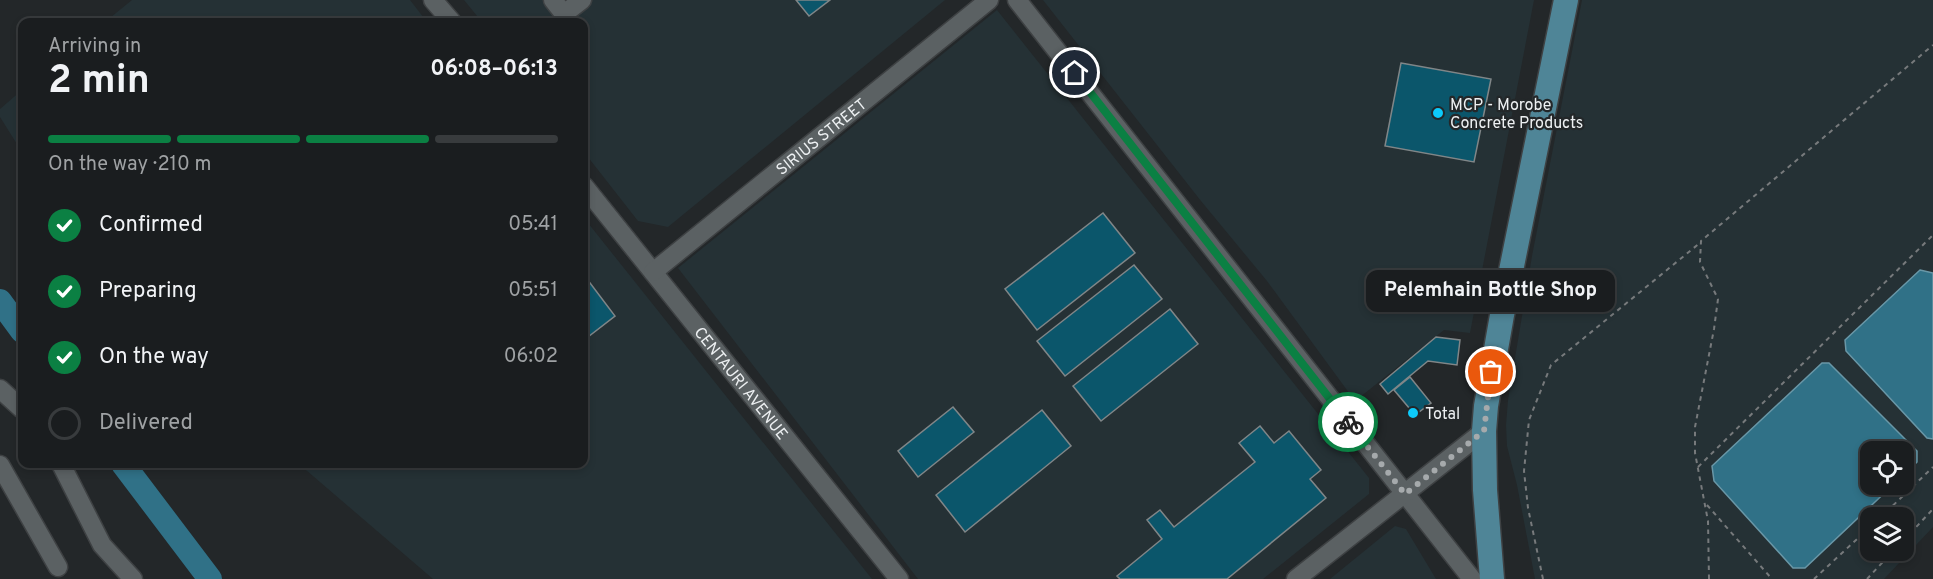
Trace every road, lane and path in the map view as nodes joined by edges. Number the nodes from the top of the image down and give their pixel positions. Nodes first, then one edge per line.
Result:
1 (434, 0) edge
2 (553, 0) edge
3 (582, 0) edge
4 (989, 0) edge
5 (1017, 0) edge
6 (1566, 0) edge
7 (449, 18) edge
8 (1933, 45) edge
9 (588, 191) edge
10 (1933, 235) edge
11 (1701, 241) junction
12 (653, 272) junction
13 (0, 389) edge
14 (18, 405) edge
15 (1484, 431) junction
16 (0, 465) edge
17 (1933, 467) edge
18 (63, 468) edge
19 (1698, 468) junction
20 (1405, 494) junction
21 (1705, 503) junction
22 (1891, 507) edge
23 (1933, 509) edge
24 (1914, 529) edge
25 (1860, 536) edge
26 (1884, 561) edge
27 (58, 567) dead end
28 (133, 579) edge
29 (898, 579) edge
30 (1296, 579) edge
31 (1472, 579) edge
32 (1492, 579) edge
33 (1544, 579) edge
34 (1709, 579) edge
35 (1772, 579) edge
36 (1814, 579) edge
37 (1867, 579) edge

1 - 7 street
2 - 3 street
4 - 12 street, SIRIUS STREET
5 - 20 street
6 - 15 main road
8 - 11 path
9 - 12 street, CENTAURI AVENUE
10 - 19 path
11 - 19 path
11 - 33 path
12 - 29 street, CENTAURI AVENUE
13 - 14 street
15 - 20 street
15 - 32 main road
16 - 27 street
17 - 22 path
18 - 28 street
19 - 21 path
20 - 30 street
20 - 31 street
21 - 34 path
21 - 35 path
23 - 24 path
25 - 36 path
26 - 37 path

